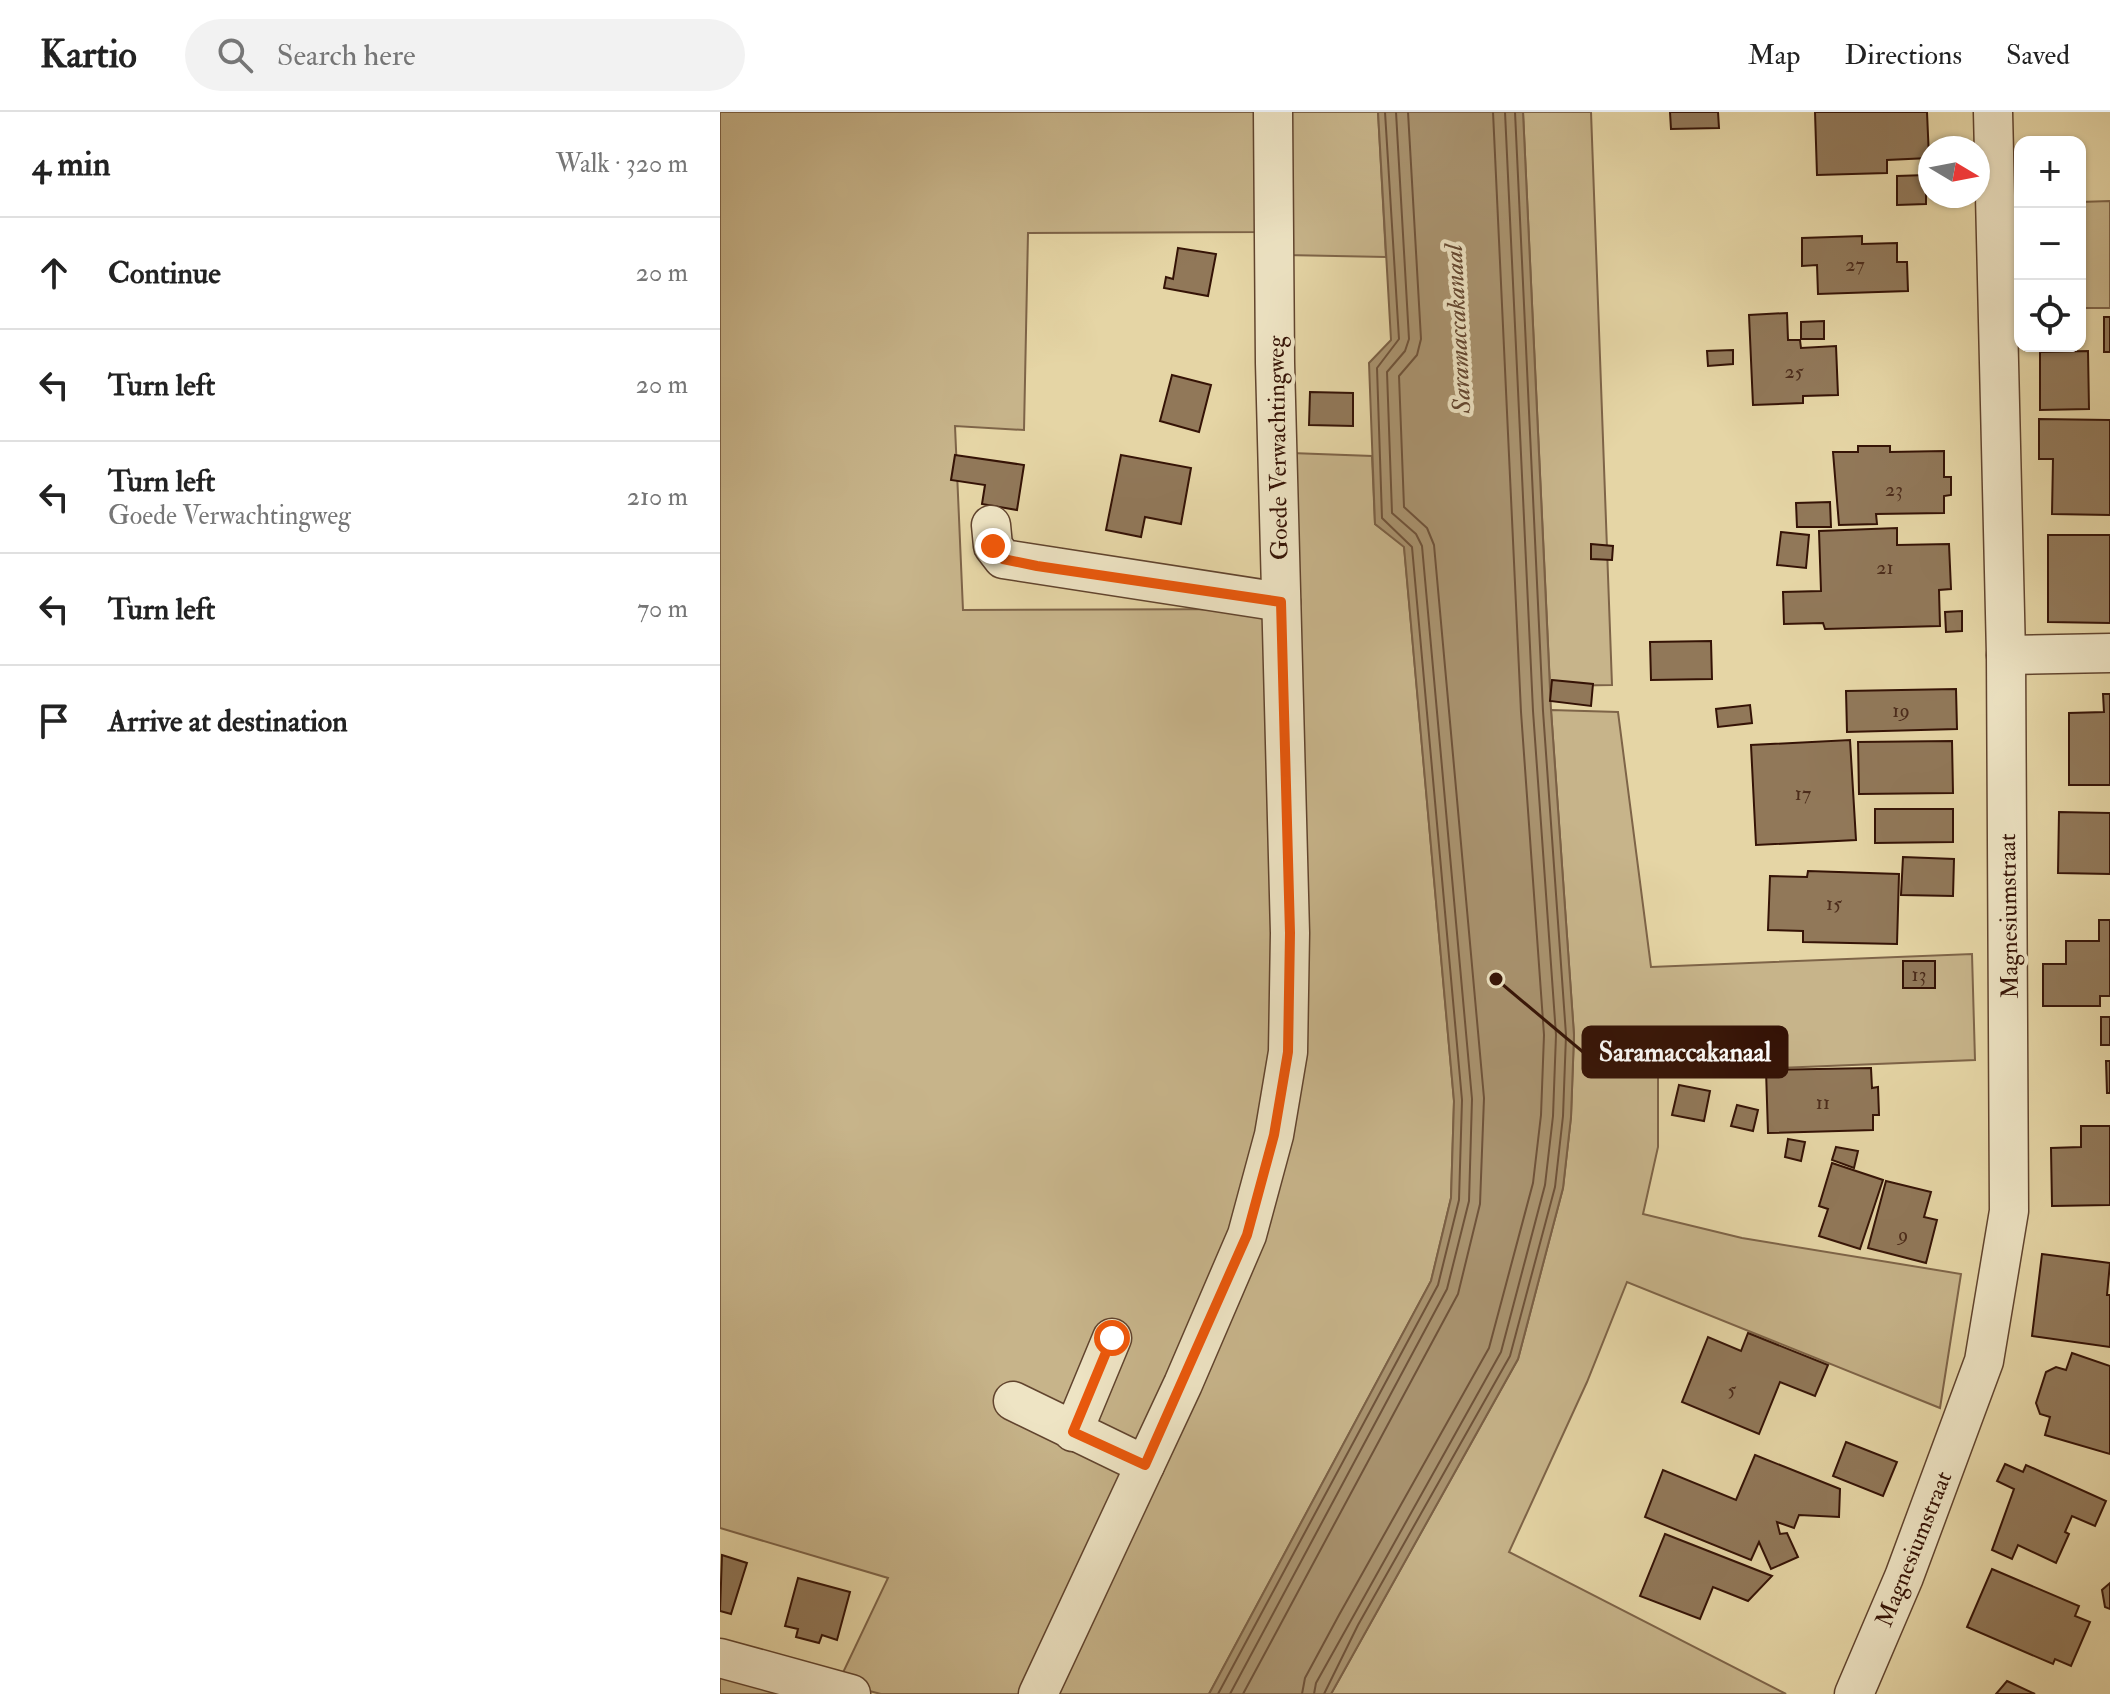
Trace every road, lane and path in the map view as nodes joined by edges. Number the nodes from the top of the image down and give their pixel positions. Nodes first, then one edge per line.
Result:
1 (1273, 112) edge
2 (1993, 112) edge
3 (991, 525) dead end
4 (1281, 602) junction
5 (2110, 653) edge
6 (2006, 655) junction
7 (1112, 1338) dead end
8 (1013, 1401) dead end
9 (1073, 1432) junction
10 (1145, 1465) junction
11 (720, 1658) edge
12 (851, 1694) edge
13 (1038, 1694) edge
14 (1854, 1694) edge

1 - 4 street, Goede Verwachtingweg
2 - 6 street, Magnesiumstraat
3 - 4 street
4 - 10 street, Goede Verwachtingweg
5 - 6 street
6 - 14 street, Magnesiumstraat
7 - 9 street
8 - 9 street
9 - 10 street
10 - 13 street, Goede Verwachtingweg
11 - 12 street

